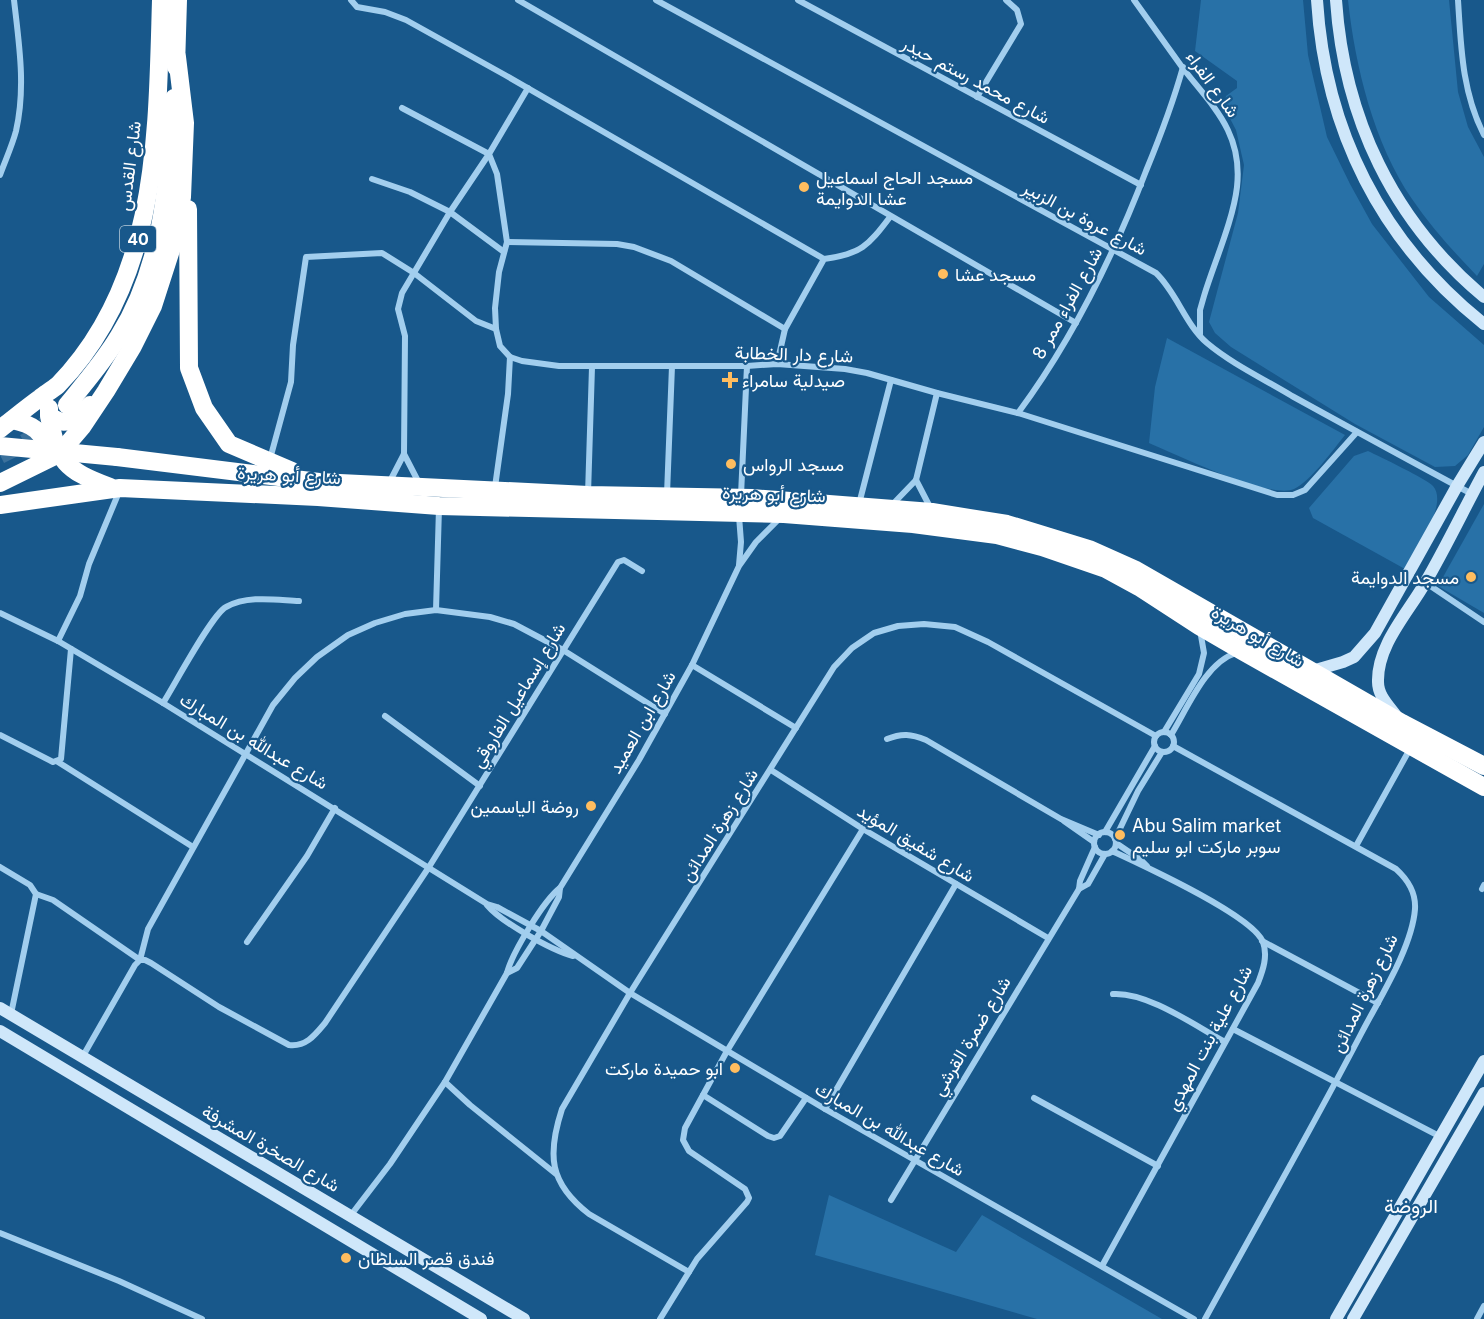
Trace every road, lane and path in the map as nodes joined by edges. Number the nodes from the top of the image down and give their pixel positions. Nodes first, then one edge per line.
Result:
1 (14, 0) edge
2 (161, 0) edge
3 (178, 0) edge
4 (351, 0) edge
5 (518, 0) edge
6 (656, 0) edge
7 (798, 0) edge
8 (1006, 0) edge
9 (1134, 0) edge
10 (1317, 0) edge
11 (1336, 0) edge
12 (1458, 0) edge
13 (177, 57) junction
14 (1183, 67) junction
15 (528, 88) junction
16 (977, 97) junction
17 (402, 108) dead end
18 (185, 123) junction
19 (1484, 135) edge
20 (489, 154) junction
21 (0, 175) edge
22 (372, 179) dead end
23 (1141, 185) junction
24 (450, 212) junction
25 (890, 217) junction
26 (507, 242) junction
27 (1114, 250) junction
28 (504, 252) junction
29 (824, 260) junction
30 (414, 273) junction
31 (1484, 297) edge
32 (1076, 323) junction
33 (1484, 324) edge
34 (496, 329) junction
35 (785, 329) junction
36 (1200, 335) junction
37 (510, 357) junction
38 (777, 364) junction
39 (672, 366) junction
40 (747, 366) junction
41 (592, 367) junction
42 (891, 380) junction
43 (56, 386) junction
44 (106, 391) junction
45 (937, 393) junction
46 (67, 405) tunnel mouth
47 (1018, 413) junction
48 (49, 415) junction
49 (6, 424) edge
50 (1357, 432) junction
51 (1484, 442) edge
52 (0, 446) edge
53 (59, 454) junction
54 (404, 454) junction
55 (269, 463) junction
56 (39, 464) junction
57 (1484, 472) edge
58 (916, 480) junction
59 (319, 482) junction
60 (0, 483) edge
61 (387, 486) junction
62 (1457, 486) junction
63 (116, 488) junction
64 (422, 488) junction
65 (495, 491) junction
66 (1472, 494) junction
67 (588, 495) junction
68 (661, 502) junction
69 (632, 503) junction
70 (0, 505) edge
71 (740, 505) junction
72 (859, 505) junction
73 (439, 506) junction
74 (890, 507) junction
75 (932, 512) junction
76 (784, 514) junction
77 (739, 566) junction
78 (642, 571) dead end
79 (1425, 583) junction
80 (299, 601) dead end
81 (436, 610) junction
82 (0, 613) edge
83 (1484, 622) edge
84 (1199, 626) junction
85 (58, 641) junction
86 (71, 649) junction
87 (562, 650) junction
88 (1242, 651) junction
89 (692, 665) junction
90 (1312, 671) junction
91 (163, 703) junction
92 (664, 714) junction
93 (385, 716) dead end
94 (1402, 723) junction
95 (796, 728) junction
96 (1164, 732) junction
97 (0, 735) edge
98 (1171, 735) junction
99 (1156, 736) junction
100 (887, 739) dead end
101 (1155, 746) junction
102 (1173, 746) junction
103 (1412, 747) junction
104 (1162, 752) junction
105 (245, 753) junction
106 (57, 762) junction
107 (1484, 766) edge
108 (771, 770) junction
109 (480, 786) junction
110 (1484, 787) edge
111 (335, 808) junction
112 (1061, 819) junction
113 (863, 829) junction
114 (1102, 833) junction
115 (1115, 841) junction
116 (1095, 844) junction
117 (1356, 846) junction
118 (193, 847) junction
119 (1112, 851) junction
120 (1105, 854) junction
121 (0, 867) edge
122 (429, 867) junction
123 (1147, 867) junction
124 (956, 884) junction
125 (560, 888) junction
126 (1079, 889) junction
127 (36, 894) junction
128 (487, 904) junction
129 (532, 926) junction
130 (541, 931) junction
131 (527, 934) junction
132 (1048, 938) junction
133 (536, 939) junction
134 (1262, 941) junction
135 (247, 942) dead end
136 (575, 956) junction
137 (140, 960) junction
138 (507, 973) junction
139 (630, 993) junction
140 (1113, 994) dead end
141 (1378, 1003) junction
142 (5, 1011) edge
143 (1233, 1029) junction
144 (0, 1031) edge
145 (1225, 1042) junction
146 (728, 1051) junction
147 (84, 1056) junction
148 (1484, 1061) edge
149 (445, 1082) junction
150 (1336, 1083) junction
151 (1484, 1093) edge
152 (703, 1095) junction
153 (806, 1098) junction
154 (1035, 1098) dead end
155 (825, 1109) junction
156 (1441, 1137) junction
157 (913, 1161) junction
158 (1158, 1166) junction
159 (556, 1173) junction
160 (891, 1200) dead end
161 (351, 1215) junction
162 (0, 1233) edge
163 (1102, 1266) junction
164 (689, 1272) junction
165 (1484, 1306) edge
166 (202, 1319) edge
167 (481, 1319) edge
168 (524, 1319) edge
169 (660, 1319) edge
170 (1194, 1319) edge
171 (1204, 1319) edge
172 (1336, 1319) edge
173 (1353, 1319) edge
174 (1477, 1319) edge

1 - 21 street
2 - 43 highway, شارع القدس / 40
3 - 13 highway, شارع القدس / 40
4 - 15 street
5 - 25 street
6 - 27 street, شارع عروة بن الزبير
7 - 16 street, شارع محمد رستم حيدر
8 - 16 street
9 - 14 street, شارع الفراء
10 - 33 main road
11 - 31 main road
12 - 19 street
13 - 18 highway
13 - 46 highway, شارع القدس / 40
14 - 23 street, شارع الفراء ممر 8
14 - 36 street, شارع الفراء
15 - 20 street
15 - 29 street
16 - 23 street, شارع محمد رستم حيدر
17 - 20 street
18 - 44 highway
18 - 55 highway
20 - 24 street
20 - 26 street
22 - 24 street
23 - 27 street, شارع الفراء ممر 8
24 - 28 street
24 - 30 street
25 - 29 street
25 - 32 street
26 - 28 street
26 - 35 street
27 - 32 street, شارع الفراء ممر 8
27 - 36 street, شارع عروة بن الزبير
28 - 34 street
29 - 35 street
30 - 34 street
30 - 54 street
30 - 55 street
32 - 47 street, شارع الفراء ممر 8
34 - 37 street
35 - 38 street
36 - 50 street, شارع عروة بن الزبير
37 - 41 street, شارع دار الخطابة
37 - 65 street
38 - 40 street, شارع دار الخطابة
38 - 42 street, شارع دار الخطابة
39 - 40 street, شارع دار الخطابة
39 - 41 street, شارع دار الخطابة
39 - 68 street
40 - 71 street, شارع ابن العميد
41 - 67 street
42 - 45 street, شارع دار الخطابة
42 - 72 street
43 - 48 highway
43 - 49 highway, شارع القدس / 40
44 - 48 highway
44 - 53 highway
45 - 47 street, شارع دار الخطابة
45 - 58 street
47 - 50 street, شارع دار الخطابة
48 - 53 highway
49 - 56 highway
50 - 62 street, شارع عروة بن الزبير
51 - 62 main road
52 - 59 highway, شارع أبو هريرة, bridge
53 - 56 highway
53 - 63 highway
54 - 61 street
54 - 64 street
55 - 59 highway
56 - 60 highway
57 - 66 main road
58 - 74 street
58 - 75 street
59 - 61 highway, شارع أبو هريرة
61 - 64 highway, شارع أبو هريرة
62 - 66 street, شارع عروة بن الزبير
62 - 90 main road
63 - 70 highway, شارع أبو هريرة
63 - 73 highway, شارع أبو هريرة
63 - 85 street
64 - 65 highway, شارع أبو هريرة
65 - 67 highway, شارع أبو هريرة
66 - 79 main road
67 - 69 highway, شارع أبو هريرة
68 - 69 highway, شارع أبو هريرة
68 - 71 highway, شارع أبو هريرة
69 - 73 highway, شارع أبو هريرة
71 - 72 highway, شارع أبو هريرة
71 - 76 highway, شارع أبو هريرة
71 - 77 street, شارع ابن العميد
72 - 74 highway, شارع أبو هريرة
73 - 81 street
74 - 75 highway, شارع أبو هريرة
75 - 90 highway, شارع أبو هريرة
76 - 77 street, شارع ابن العميد
76 - 84 highway, شارع أبو هريرة
77 - 89 street, شارع ابن العميد
78 - 87 street, شارع إسماعيل الفاروقي
79 - 83 street
79 - 94 main road
80 - 91 street
81 - 87 street
81 - 105 street
82 - 85 street, شارع عبدالله بن المبارك
84 - 88 highway, شارع أبو هريرة
84 - 96 street
85 - 86 street, شارع عبدالله بن المبارك
86 - 91 street, شارع عبدالله بن المبارك
86 - 106 street
87 - 92 street
87 - 109 street, شارع إسماعيل الفاروقي
88 - 98 street
88 - 103 highway, شارع أبو هريرة
89 - 92 street, شارع ابن العميد
89 - 95 street
90 - 94 highway, شارع أبو هريرة
91 - 105 street, شارع عبدالله بن المبارك
92 - 125 street, شارع ابن العميد
93 - 109 street
94 - 107 highway, شارع أبو هريرة
95 - 99 street, شارع زهرة المدائن
95 - 108 street, شارع زهرة المدائن
96 - 98 street
96 - 99 street
97 - 106 street
98 - 102 street
99 - 101 street
100 - 112 street
101 - 104 street
101 - 114 street
102 - 104 street
102 - 117 street, شارع زهرة المدائن
103 - 110 highway, شارع أبو هريرة
103 - 117 street
104 - 115 street
105 - 111 street, شارع عبدالله بن المبارك
105 - 118 street
106 - 118 street
108 - 113 street, شارع شفيق المؤيد
108 - 139 street, شارع زهرة المدائن
109 - 122 street, شارع إسماعيل الفاروقي
111 - 122 street, شارع عبدالله بن المبارك
111 - 135 street
112 - 114 street
112 - 116 street
113 - 124 street, شارع شفيق المؤيد
113 - 146 street
114 - 115 street
114 - 116 street
115 - 119 street
115 - 123 street
116 - 120 street
116 - 126 street, شارع ضمرة القرشي
117 - 141 street, شارع زهرة المدائن
118 - 137 street
119 - 120 street
119 - 123 street
120 - 126 street, شارع ضمرة القرشي
121 - 127 street
122 - 128 street, شارع عبدالله بن المبارك
122 - 137 street, شارع إسماعيل الفاروقي
123 - 134 street
124 - 132 street, شارع شفيق المؤيد
124 - 155 street
125 - 129 street, شارع ابن العميد
125 - 130 street, شارع ابن العميد
126 - 132 street, شارع ضمرة القرشي
127 - 137 street
127 - 142 street
128 - 129 street, شارع عبدالله بن المبارك
128 - 131 street, شارع عبدالله بن المبارك
129 - 130 street, شارع عبدالله بن المبارك
129 - 131 street, شارع ابن العميد
130 - 133 street, شارع ابن العميد
130 - 136 street, شارع عبدالله بن المبارك
131 - 133 street, شارع عبدالله بن المبارك
131 - 138 street, شارع ابن العميد
132 - 157 street, شارع ضمرة القرشي
133 - 136 street, شارع عبدالله بن المبارك
133 - 138 street, شارع ابن العميد
134 - 141 street
134 - 143 street, شارع علية بنت المهدي
136 - 139 street, شارع عبدالله بن المبارك
137 - 147 street
138 - 149 street, شارع ابن العميد
139 - 146 street, شارع عبدالله بن المبارك
139 - 159 street, شارع زهرة المدائن
140 - 145 street
141 - 150 street, شارع زهرة المدائن
142 - 147 main road, شارع الصخرة المشرفة
143 - 145 street, شارع علية بنت المهدي
143 - 150 street
144 - 167 main road
145 - 158 street, شارع علية بنت المهدي
146 - 152 street
146 - 153 street, شارع عبدالله بن المبارك
147 - 161 main road, شارع الصخرة المشرفة
148 - 156 main road
149 - 159 street
149 - 161 street, شارع ابن العميد
150 - 156 street
150 - 171 street, شارع زهرة المدائن
151 - 173 main road
152 - 153 street
152 - 164 street
153 - 155 street, شارع عبدالله بن المبارك
154 - 158 street
155 - 157 street, شارع عبدالله بن المبارك
156 - 172 main road
157 - 160 street, شارع ضمرة القرشي
157 - 163 street, شارع عبدالله بن المبارك
158 - 163 street, شارع علية بنت المهدي
159 - 164 street, شارع زهرة المدائن
161 - 168 main road, شارع الصخرة المشرفة
162 - 166 street
163 - 170 street, شارع عبدالله بن المبارك
164 - 169 street
165 - 174 street

